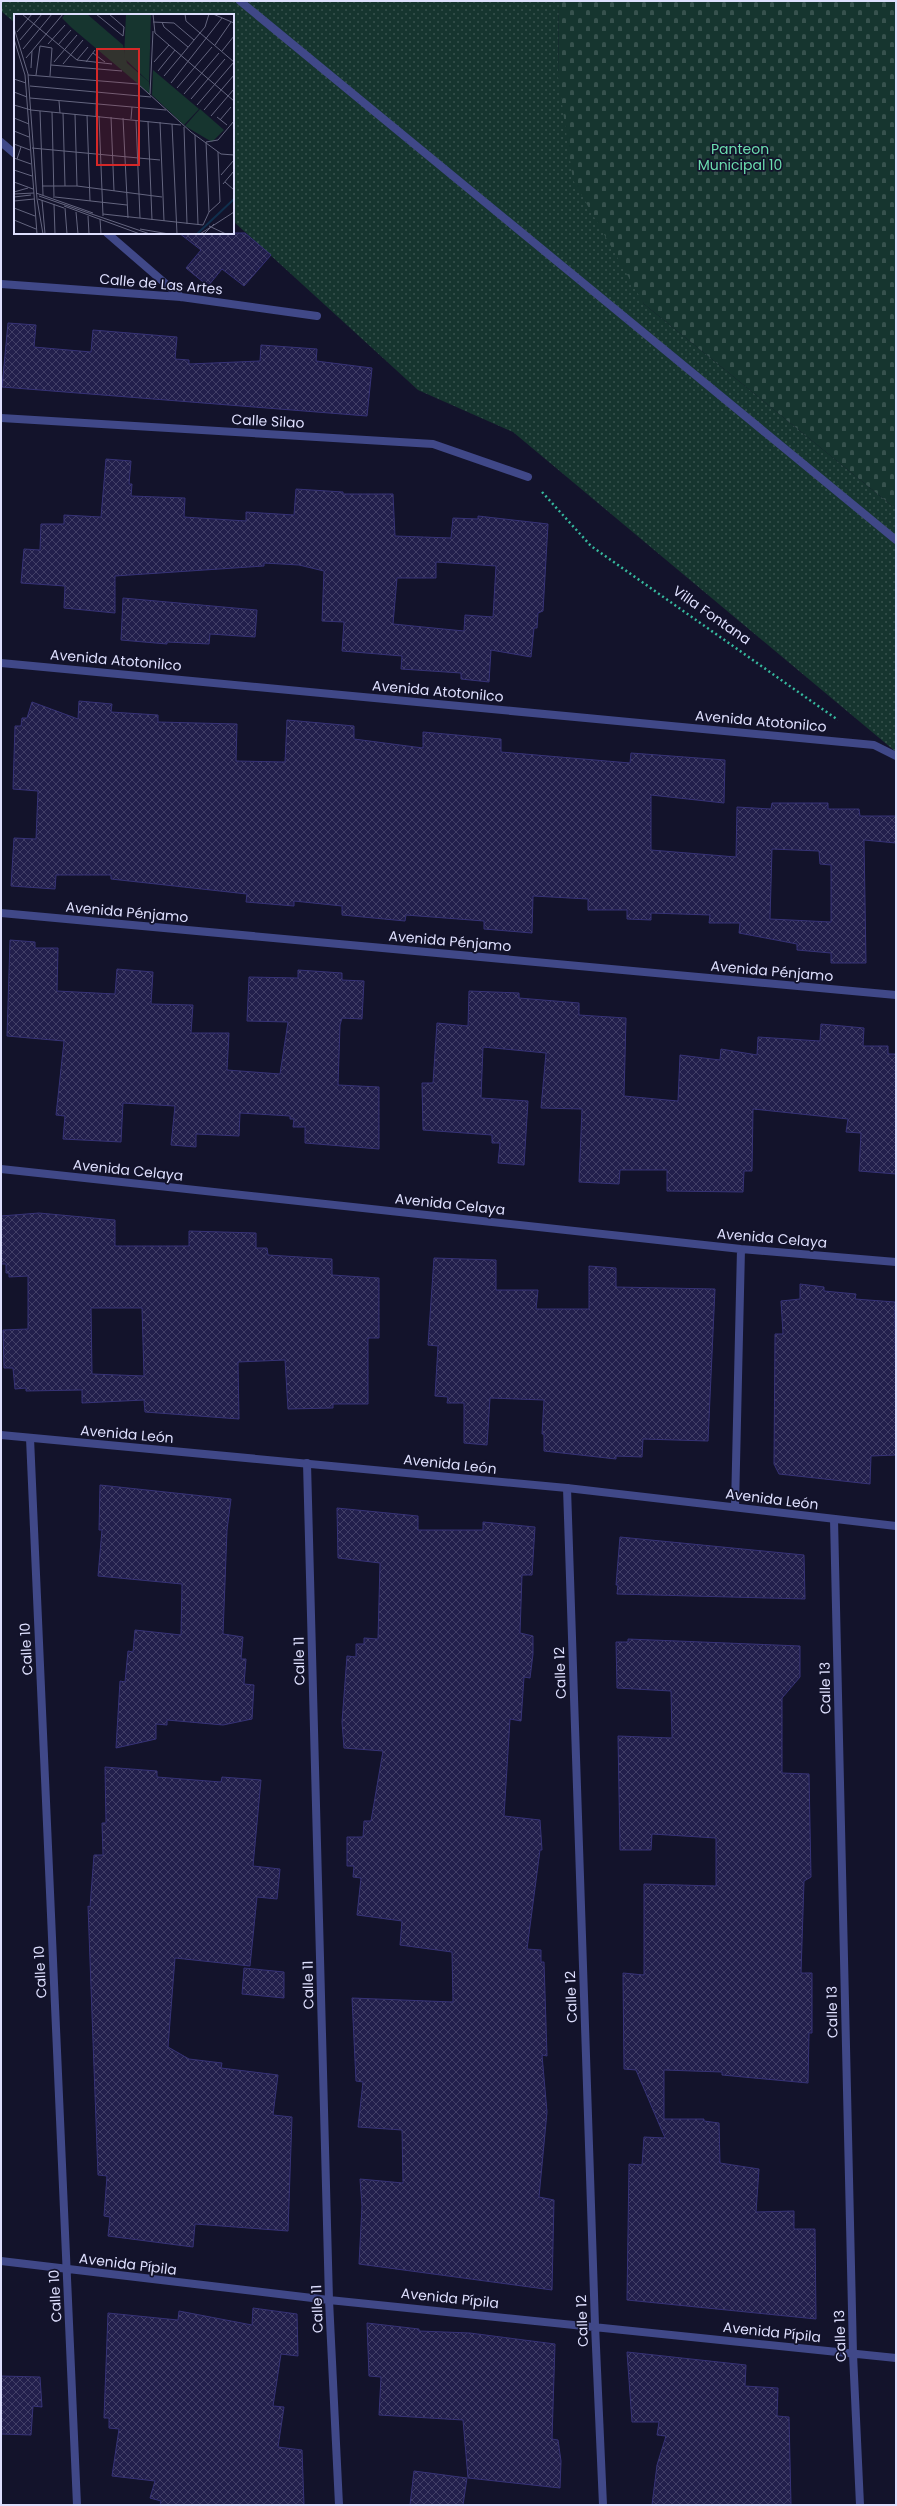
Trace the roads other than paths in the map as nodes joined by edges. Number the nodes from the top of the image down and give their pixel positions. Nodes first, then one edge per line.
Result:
1 (240, 1) edge
2 (1, 142) edge
3 (14, 153) edge
4 (108, 234) edge
5 (1, 284) edge
6 (181, 297) junction
7 (318, 316) dead end
8 (1, 418) edge
9 (528, 477) road end
10 (896, 540) edge
11 (1, 663) edge
12 (896, 756) edge
13 (1, 913) edge
14 (896, 995) edge
15 (1, 1169) edge
16 (741, 1249) junction
17 (896, 1262) edge
18 (1, 1435) edge
19 (30, 1438) junction
20 (307, 1463) junction
21 (567, 1488) junction
22 (735, 1507) junction
23 (834, 1519) junction
24 (896, 1526) edge
25 (1, 2261) edge
26 (66, 2270) junction
27 (329, 2300) junction
28 (595, 2326) junction
29 (853, 2354) junction
30 (896, 2358) edge
31 (77, 2505) edge
32 (339, 2505) edge
33 (603, 2505) edge
34 (860, 2505) edge

1 - 10 street
2 - 3 street
4 - 6 street
5 - 6 street, Calle de Las Artes
6 - 7 street, Calle de Las Artes
8 - 9 street, Calle Silao
11 - 12 street, Avenida Atotonilco
13 - 14 street, Avenida Pénjamo
15 - 16 street, Avenida Celaya
16 - 17 street, Avenida Celaya
16 - 22 street
18 - 19 street, Avenida León
19 - 20 street, Avenida León
19 - 26 street, Calle 10
20 - 21 street, Avenida León
20 - 27 street, Calle 11
21 - 22 street, Avenida León
21 - 28 street, Calle 12
22 - 23 street, Avenida León
23 - 24 street, Avenida León
23 - 29 street, Calle 13
25 - 26 street, Avenida Pípila
26 - 27 street, Avenida Pípila
26 - 31 street, Calle 10
27 - 28 street, Avenida Pípila
27 - 32 street, Calle 11
28 - 29 street, Avenida Pípila
28 - 33 street, Calle 12
29 - 30 street, Avenida Pípila
29 - 34 street, Calle 13

